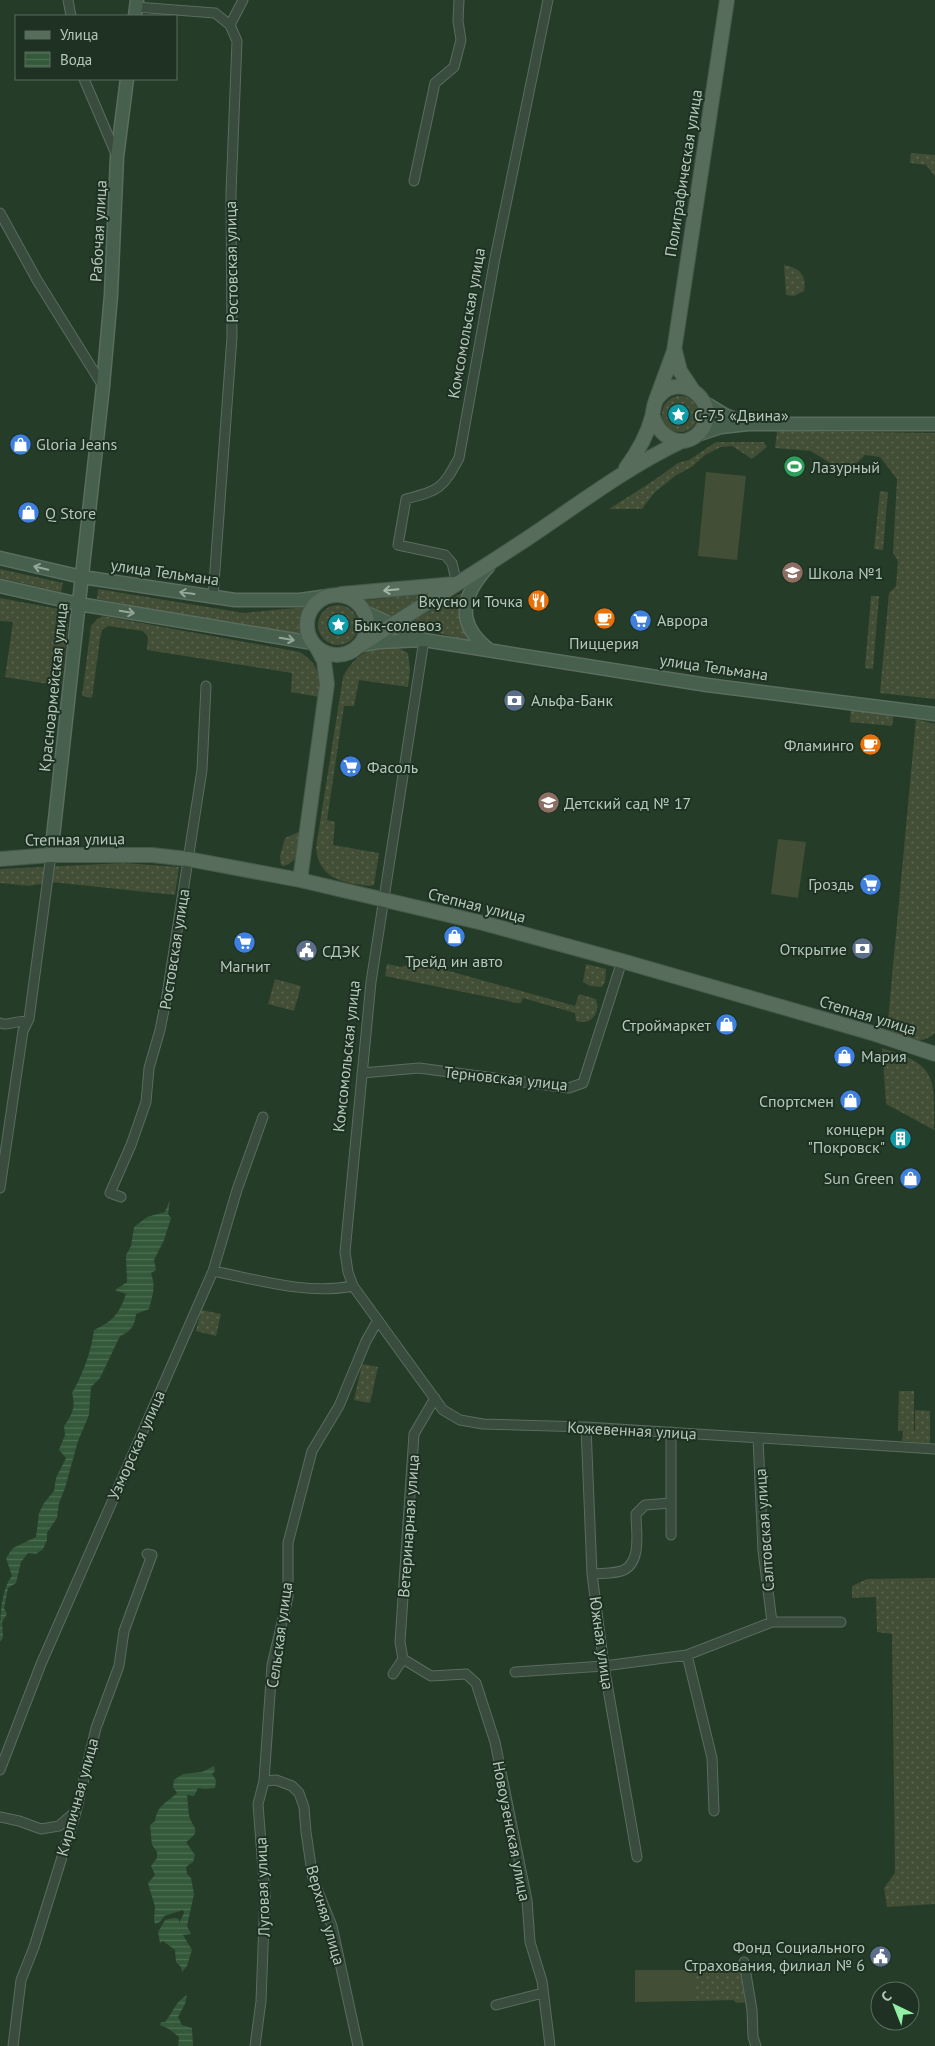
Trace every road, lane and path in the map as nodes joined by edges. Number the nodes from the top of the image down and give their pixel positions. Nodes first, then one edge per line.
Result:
1 (68, 0) edge
2 (243, 0) edge
3 (460, 0) edge
4 (548, 0) edge
5 (727, 0) edge
6 (136, 8) edge
7 (71, 15) edge
8 (230, 25) junction
9 (84, 80) edge
10 (127, 80) edge
11 (117, 157) junction
12 (414, 181) dead end
13 (0, 214) edge
14 (674, 351) junction
15 (103, 386) junction
16 (692, 390) junction
17 (656, 400) junction
18 (705, 403) junction
19 (653, 416) junction
20 (748, 424) junction
21 (935, 424) edge
22 (697, 434) junction
23 (682, 441) junction
24 (621, 474) junction
25 (0, 558) edge
26 (495, 559) junction
27 (82, 577) junction
28 (458, 584) junction
29 (0, 586) edge
30 (332, 596) junction
31 (213, 597) junction
32 (79, 604) junction
33 (363, 611) junction
34 (393, 624) junction
35 (424, 640) junction
36 (315, 646) junction
37 (359, 646) junction
38 (488, 649) junction
39 (344, 654) junction
40 (327, 684) junction
41 (206, 686) dead end
42 (935, 714) edge
43 (51, 855) junction
44 (0, 859) edge
45 (188, 859) junction
46 (300, 880) junction
47 (383, 900) junction
48 (622, 961) junction
49 (27, 1022) junction
50 (1, 1024) edge
51 (935, 1054) edge
52 (362, 1073) junction
53 (4, 1117) edge
54 (263, 1118) dead end
55 (0, 1188) edge
56 (121, 1198) dead end
57 (213, 1271) junction
58 (354, 1286) junction
59 (378, 1320) junction
60 (435, 1398) junction
61 (586, 1428) junction
62 (671, 1432) junction
63 (758, 1438) junction
64 (935, 1449) edge
65 (671, 1502) junction
66 (671, 1535) dead end
67 (147, 1554) dead end
68 (592, 1574) junction
69 (772, 1622) junction
70 (841, 1622) dead end
71 (687, 1655) junction
72 (403, 1659) junction
73 (604, 1666) junction
74 (515, 1672) dead end
75 (393, 1674) dead end
76 (268, 1728) joint
77 (0, 1770) edge
78 (264, 1781) junction
79 (714, 1811) dead end
80 (76, 1812) junction
81 (0, 1817) edge
82 (637, 1857) dead end
83 (744, 1962) dead end
84 (543, 1992) junction
85 (496, 2006) dead end
86 (13, 2046) edge
87 (255, 2046) edge
88 (358, 2046) edge
89 (550, 2046) edge
90 (756, 2046) edge

1 - 7 street
2 - 8 street
3 - 12 street
4 - 28 street, Комсомольская улица
5 - 14 main road, Полиграфическая улица
6 - 8 street
8 - 31 street, Ростовская улица
9 - 11 street
10 - 11 street, Рабочая улица
11 - 15 street, Рабочая улица
13 - 15 street
14 - 16 main road, Полиграфическая улица
14 - 17 main road, Полиграфическая улица
15 - 27 street, Красноармейская улица
16 - 17 main road
16 - 18 main road, Полиграфическая улица
17 - 19 main road, Полиграфическая улица
18 - 20 street
18 - 22 main road
19 - 23 main road
19 - 24 main road, Полиграфическая улица
20 - 21 street
20 - 22 street
22 - 23 main road, Полиграфическая улица
23 - 24 main road, Полиграфическая улица
24 - 26 main road, Полиграфическая улица
27 -> 25 street, улица Тельмана
26 - 28 main road, Полиграфическая улица
26 - 38 street
31 -> 27 street, улица Тельмана
27 - 32 street, Красноармейская улица
28 -> 30 main road, Полиграфическая улица
28 - 34 main road, Полиграфическая улица
29 - 32 street
30 - 31 street, улица Тельмана
30 - 33 main road, улица Тельмана
30 - 36 main road
32 -> 36 street
32 - 43 street, Красноармейская улица
33 - 34 street, улица Тельмана
33 - 37 main road
34 - 35 street, улица Тельмана
34 - 37 main road, Полиграфическая улица
35 - 37 street, улица Тельмана
35 - 38 street, улица Тельмана
35 - 47 street, Комсомольская улица
36 - 39 main road
36 - 40 main road
37 - 39 main road, улица Тельмана
38 - 42 street, улица Тельмана
39 - 40 main road
40 - 46 main road
41 - 45 street, Ростовская улица
43 - 44 main road, Степная улица
43 - 45 main road, Степная улица
43 - 49 street, Красноармейская улица
45 - 46 main road, Степная улица
45 - 56 street, Ростовская улица
46 - 47 main road, Степная улица
47 - 48 main road, Степная улица
47 - 52 street, Комсомольская улица
48 - 51 main road, Степная улица
48 - 52 street, Терновская улица
49 - 50 street
49 - 53 street, Красноармейская улица
52 - 58 street, Комсомольская улица
53 - 55 street, Красноармейская улица
54 - 57 street, Узморская улица
57 - 58 street
57 - 77 street, Узморская улица
58 - 59 street, Комсомольская улица
59 - 60 street, Кожевенная улица
59 - 76 street, Сельская улица
60 - 61 street, Кожевенная улица
60 - 72 street, Ветеринарная улица
61 - 62 street, Кожевенная улица
61 - 68 street, Южная улица
62 - 63 street, Кожевенная улица
62 - 65 street
63 - 64 street, Кожевенная улица
63 - 69 street, Салтовская улица
65 - 66 street
65 - 68 street
67 - 80 street, Кирпичная улица
68 - 73 street, Южная улица
69 - 70 street
69 - 71 street
71 - 73 street
71 - 79 street
72 - 75 street
72 - 84 street, Новоузенская улица
73 - 74 street
73 - 82 street, Южная улица
76 - 78 street, Луговая улица
78 - 87 street, Луговая улица
78 - 88 street, Верхняя улица
80 - 81 street
80 - 86 street, Кирпичная улица
83 - 90 street
84 - 85 street
84 - 89 street, Новоузенская улица

